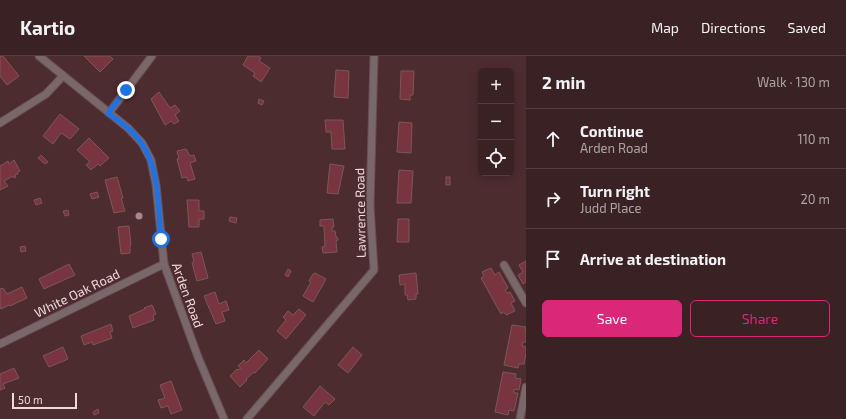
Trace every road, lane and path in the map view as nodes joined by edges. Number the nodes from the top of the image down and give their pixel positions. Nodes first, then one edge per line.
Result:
1 (39, 56) edge
2 (152, 56) edge
3 (374, 56) edge
4 (63, 76) junction
5 (108, 113) junction
6 (0, 123) edge
7 (164, 264) junction
8 (504, 265) dead end
9 (526, 303) edge
10 (0, 344) edge
11 (526, 388) edge
12 (224, 419) edge
13 (247, 419) edge
14 (520, 419) edge

1 - 4 street, Arden Road
2 - 5 street
3 - 13 street, Lawrence Road
4 - 5 street, Arden Road
4 - 6 street
5 - 7 street, Arden Road
7 - 10 street, White Oak Road
7 - 12 street, Arden Road
8 - 9 street
11 - 14 street

